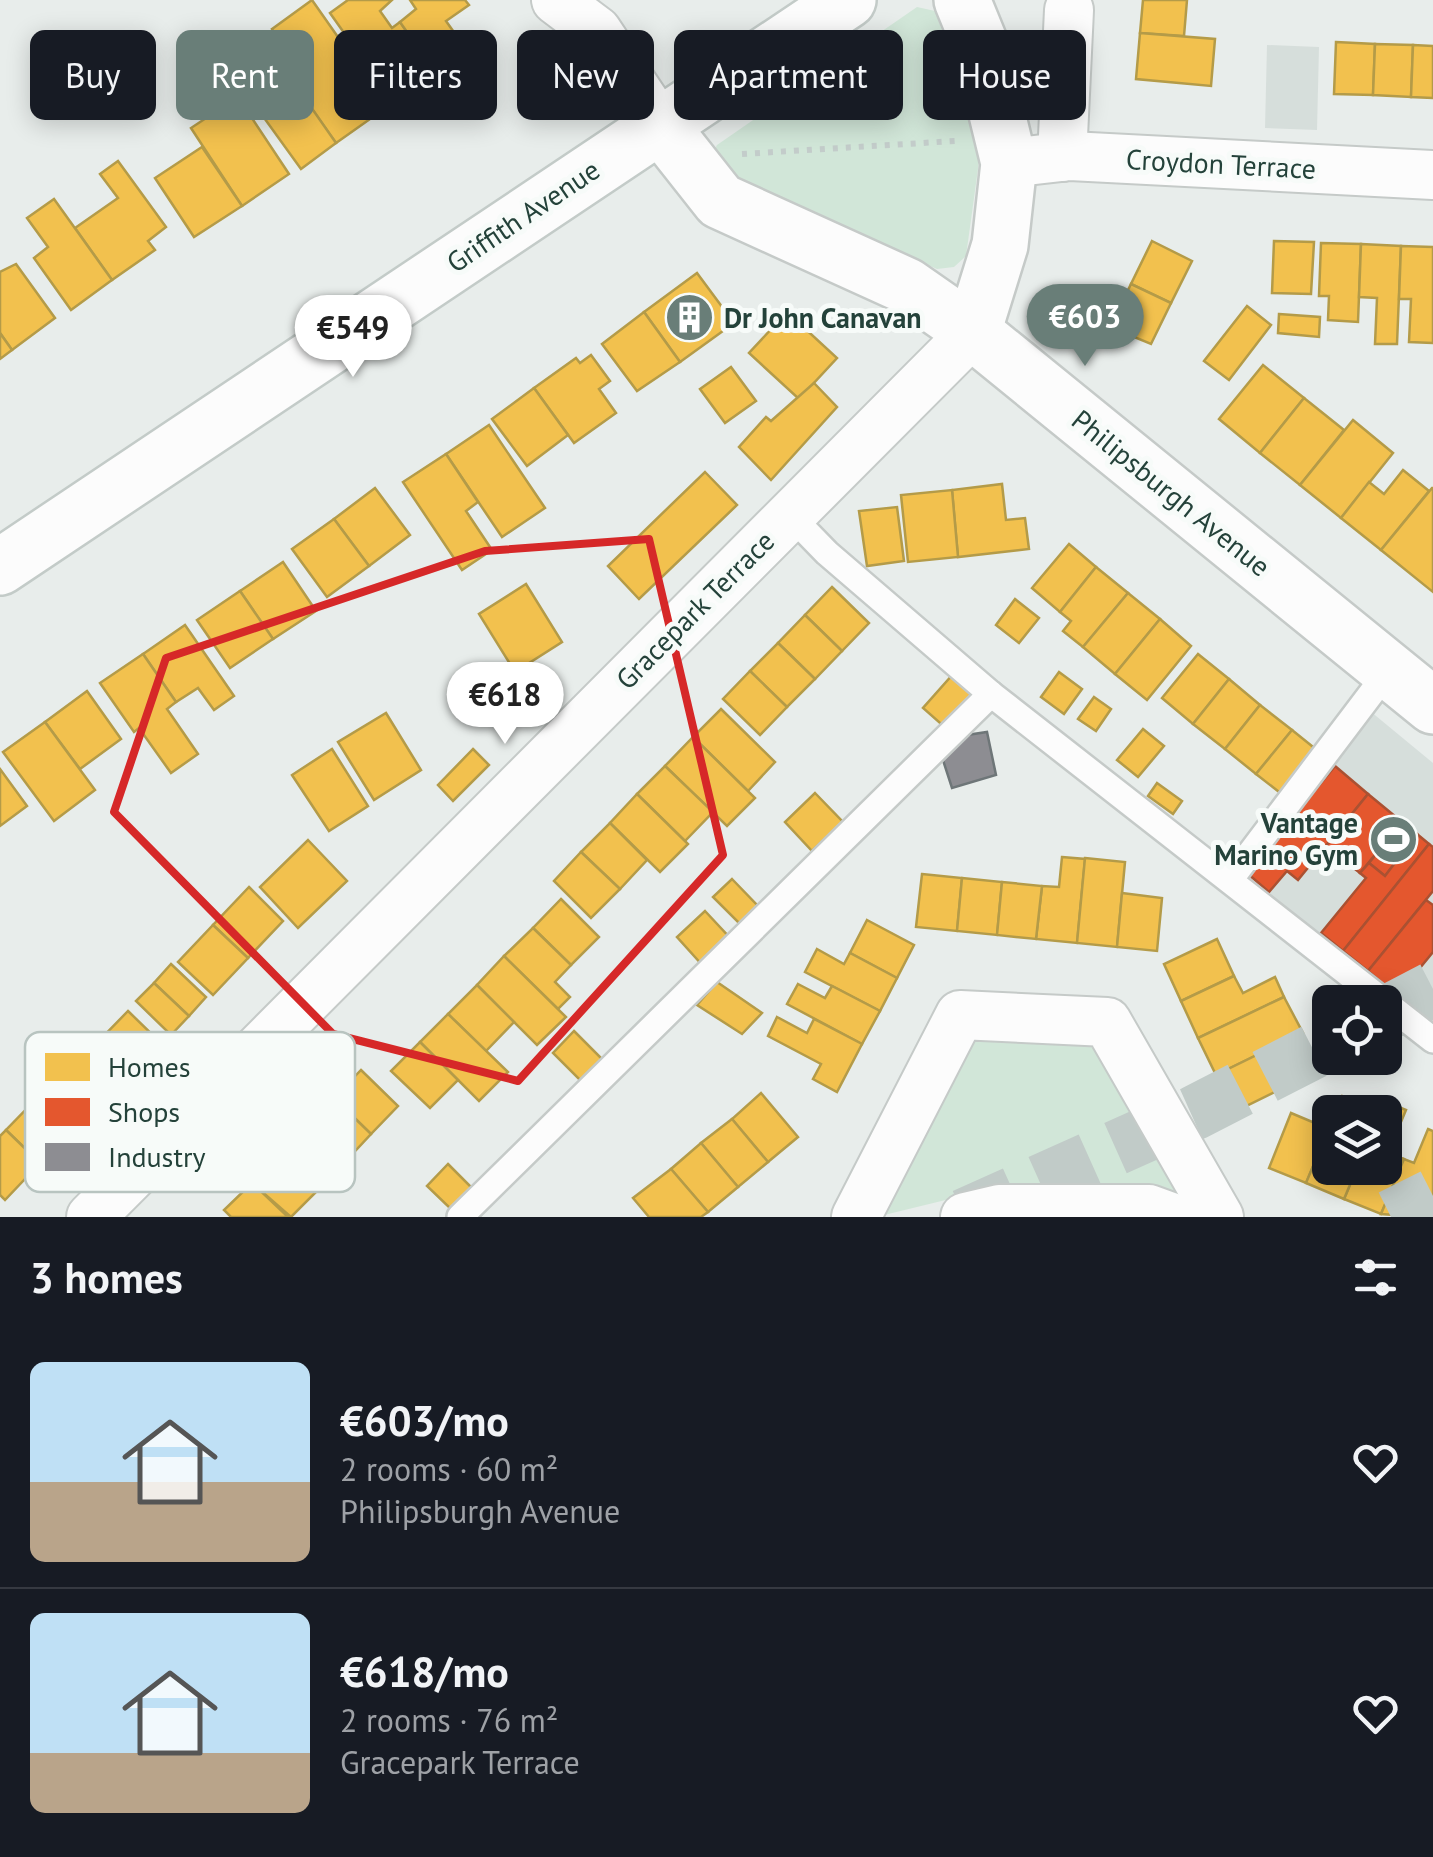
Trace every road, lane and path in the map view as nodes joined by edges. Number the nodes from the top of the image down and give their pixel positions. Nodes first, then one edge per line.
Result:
1 (556, 0) edge
2 (848, 0) edge
3 (962, 0) edge
4 (1069, 10) dead end
5 (660, 125) junction
6 (1005, 151) junction
7 (730, 155) dead end
8 (1062, 157) junction
9 (1433, 175) edge
10 (973, 332) junction
11 (790, 514) junction
12 (0, 567) edge
13 (1389, 670) junction
14 (991, 694) junction
15 (1433, 706) edge
16 (1230, 880) junction
17 (275, 1032) edge
18 (1433, 1040) edge
19 (116, 1192) edge
20 (91, 1217) edge
21 (460, 1217) edge
22 (856, 1217) edge
23 (966, 1217) edge
24 (1171, 1217) edge
25 (1219, 1217) edge

1 - 5 street
2 - 5 street, Griffith Avenue
3 - 6 street, Gracepark Terrace
4 - 8 street
5 - 10 street, Philipsburgh Avenue
5 - 12 street, Griffith Avenue
6 - 7 path
6 - 8 street, Croydon Terrace
6 - 10 street, Gracepark Terrace
8 - 9 street, Croydon Terrace
10 - 11 street, Gracepark Terrace
10 - 13 street, Philipsburgh Avenue
11 - 14 lane
11 - 17 street, Gracepark Terrace
13 - 15 street, Philipsburgh Avenue
13 - 16 lane
14 - 16 lane
14 - 21 lane
16 - 18 lane
19 - 20 street, Gracepark Terrace
22 - 25 street
23 - 24 street

